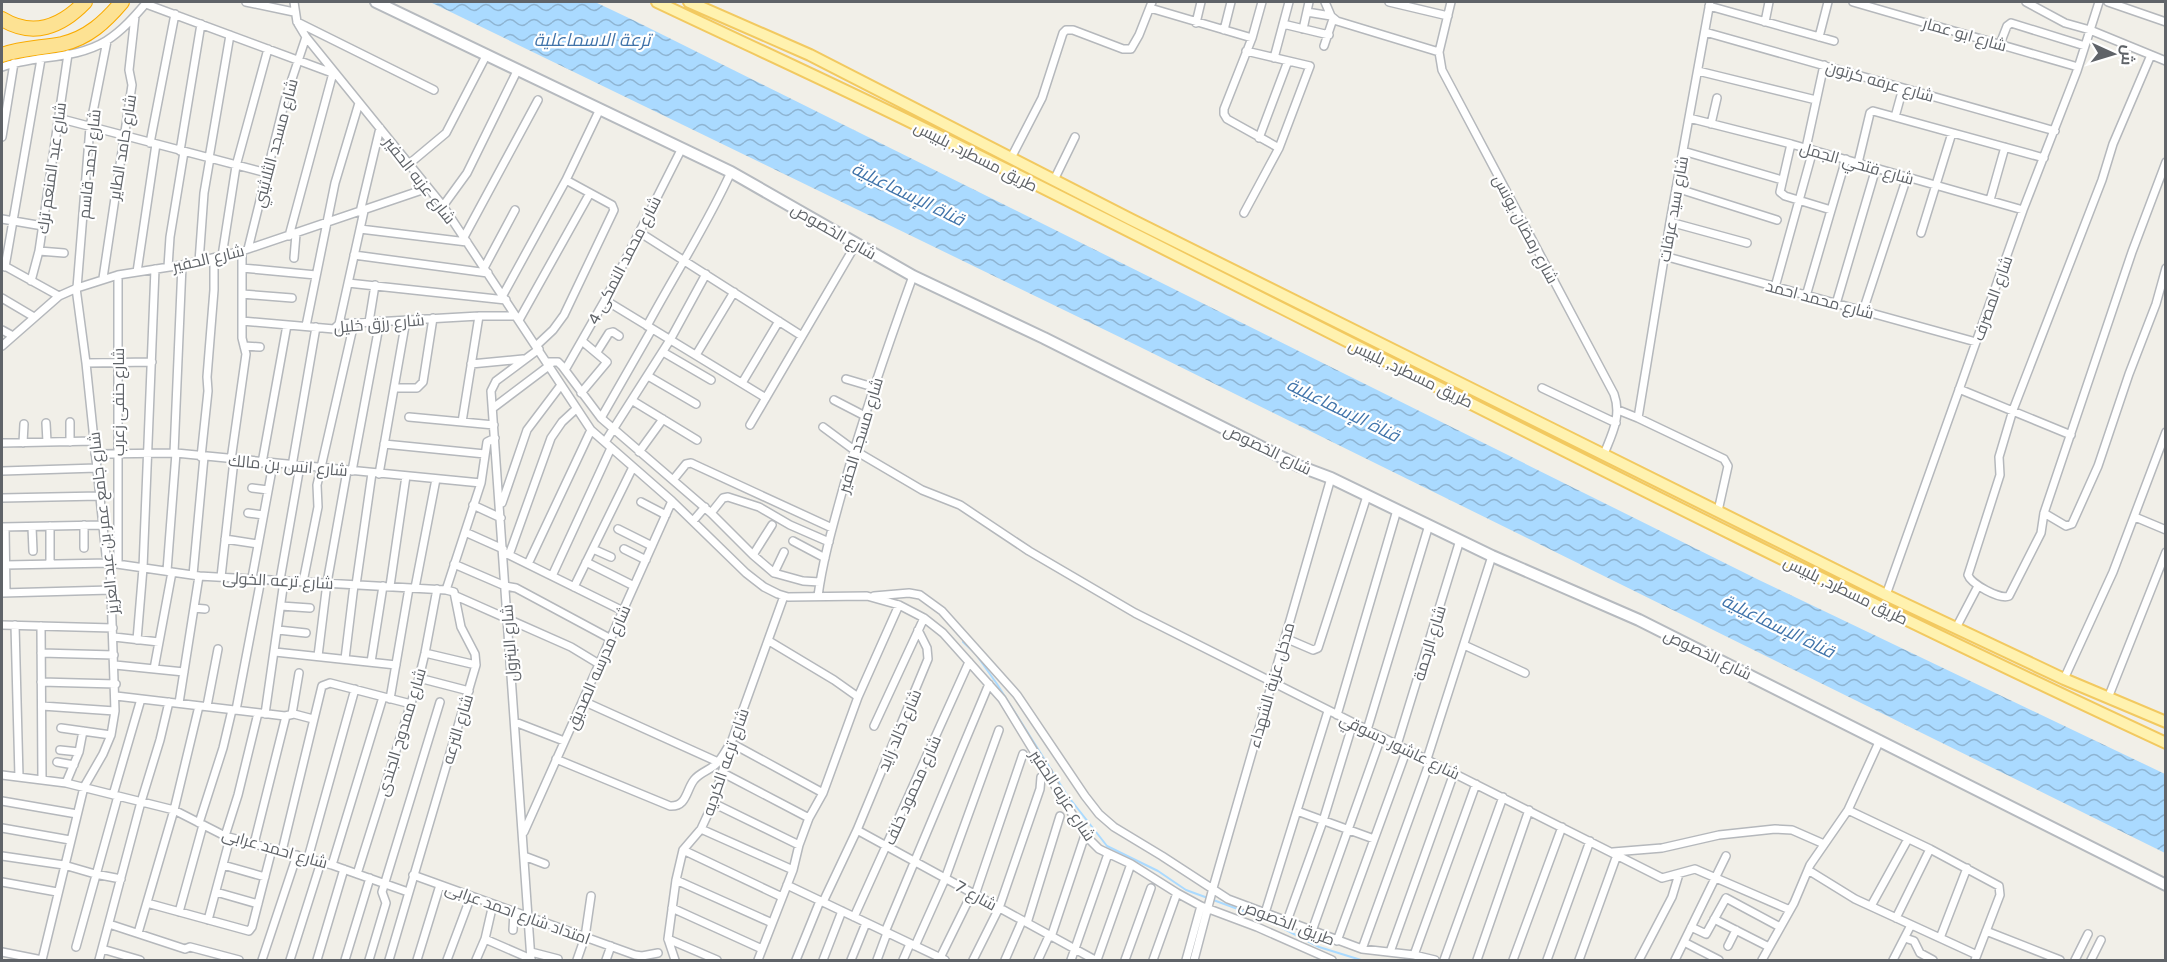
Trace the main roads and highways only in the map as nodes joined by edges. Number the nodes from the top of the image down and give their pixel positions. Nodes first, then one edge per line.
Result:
1 (85, 2) edge
2 (122, 2) edge
3 (376, 2) edge
4 (657, 2) edge
5 (689, 2) edge
6 (2, 19) edge
7 (2, 55) edge
8 (2166, 722) edge
9 (2166, 743) edge
10 (2166, 885) edge

1 - 6 highway
2 - 7 highway
3 - 10 main road, شارع الخصوص
4 - 9 main road, طريق مسطرد, بلبيس
5 - 8 main road, طريق مسطرد, بلبيس

